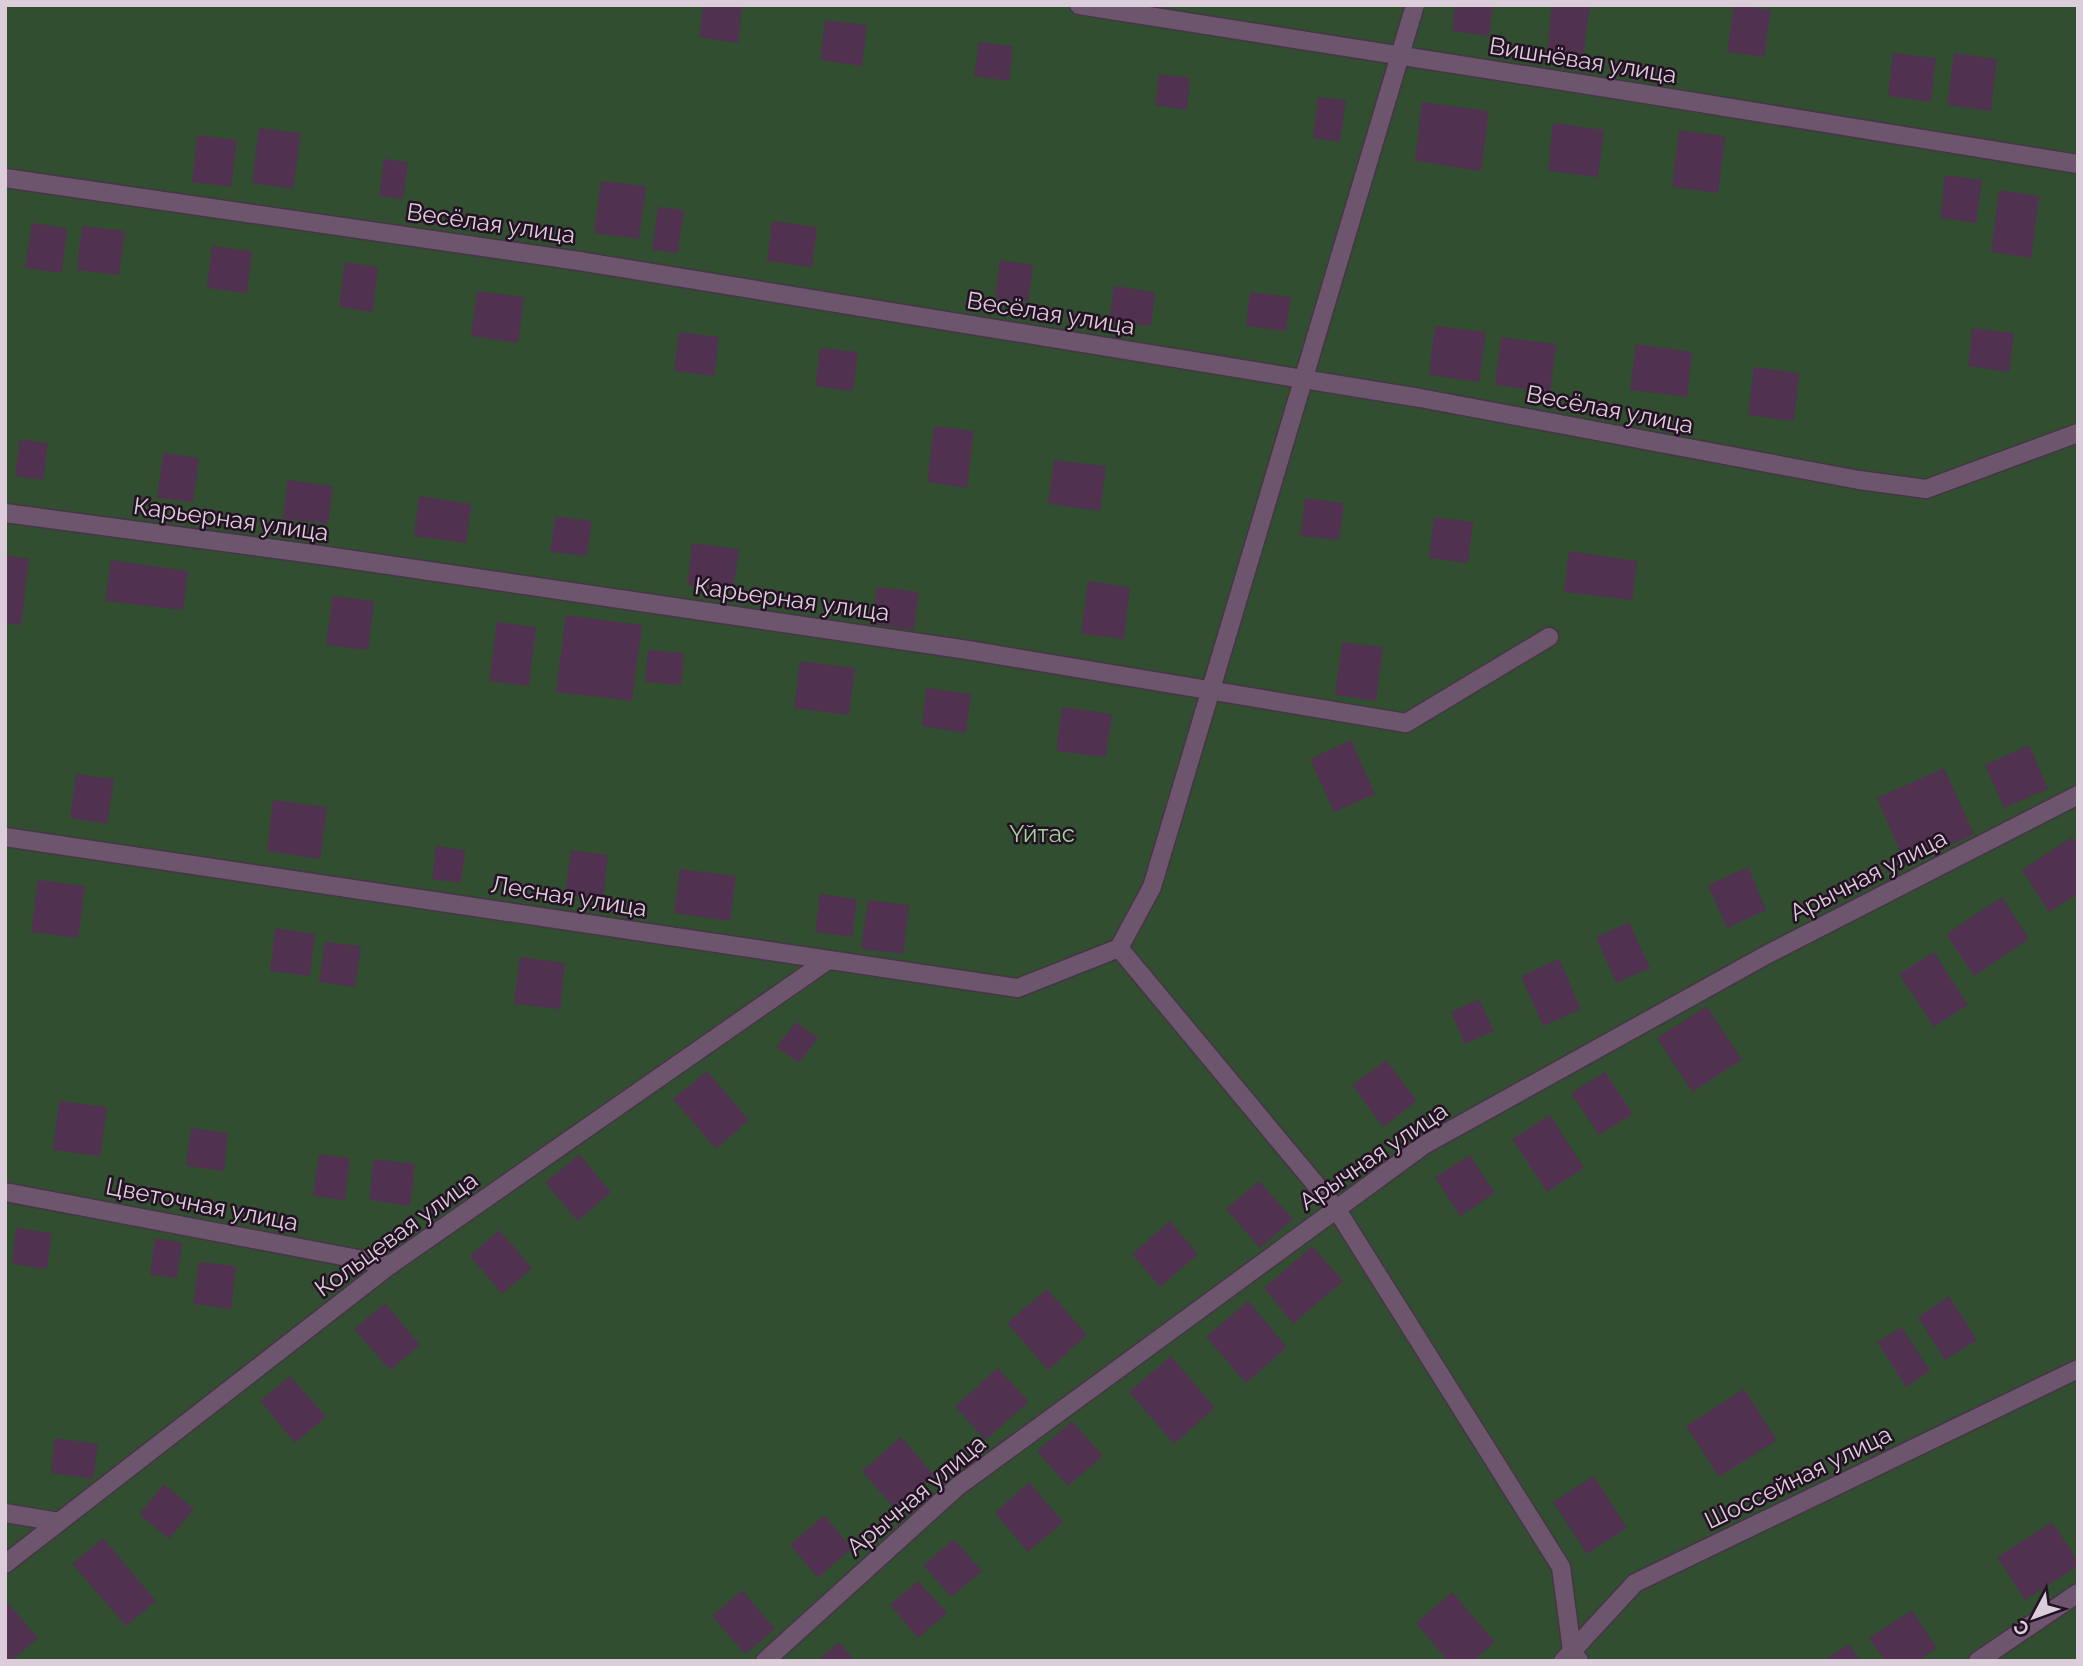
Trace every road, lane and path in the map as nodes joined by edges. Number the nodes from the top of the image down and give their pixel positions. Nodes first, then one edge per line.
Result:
1 (1079, 5) edge
2 (1415, 5) edge
3 (1400, 56) junction
4 (2078, 164) edge
5 (5, 178) edge
6 (1304, 379) junction
7 (2078, 433) edge
8 (5, 513) edge
9 (1549, 637) dead end
10 (1210, 691) junction
11 (2078, 795) edge
12 (5, 836) edge
13 (1119, 948) junction
14 (828, 960) junction
15 (5, 1192) edge
16 (1337, 1209) junction
17 (390, 1265) junction
18 (2078, 1369) edge
19 (5, 1513) edge
20 (59, 1522) junction
21 (5, 1564) edge
22 (2078, 1593) edge
23 (1572, 1658) edge
24 (765, 1661) edge
25 (1978, 1661) edge

1 - 3 street, Вишнёвая улица
2 - 3 street
3 - 4 street, Вишнёвая улица
3 - 6 street
5 - 6 street, Весёлая улица
6 - 7 street, Весёлая улица
6 - 10 street
8 - 10 street, Карьерная улица
9 - 10 street, Карьерная улица
10 - 13 street
11 - 16 street, Арычная улица
12 - 14 street, Лесная улица
13 - 14 street, Лесная улица
13 - 16 street
14 - 17 street, Кольцевая улица
15 - 17 street, Цветочная улица
16 - 23 street
16 - 24 street, Арычная улица
17 - 20 street, Кольцевая улица
18 - 23 street, Шоссейная улица
19 - 20 street
20 - 21 street, Кольцевая улица
22 - 25 street

